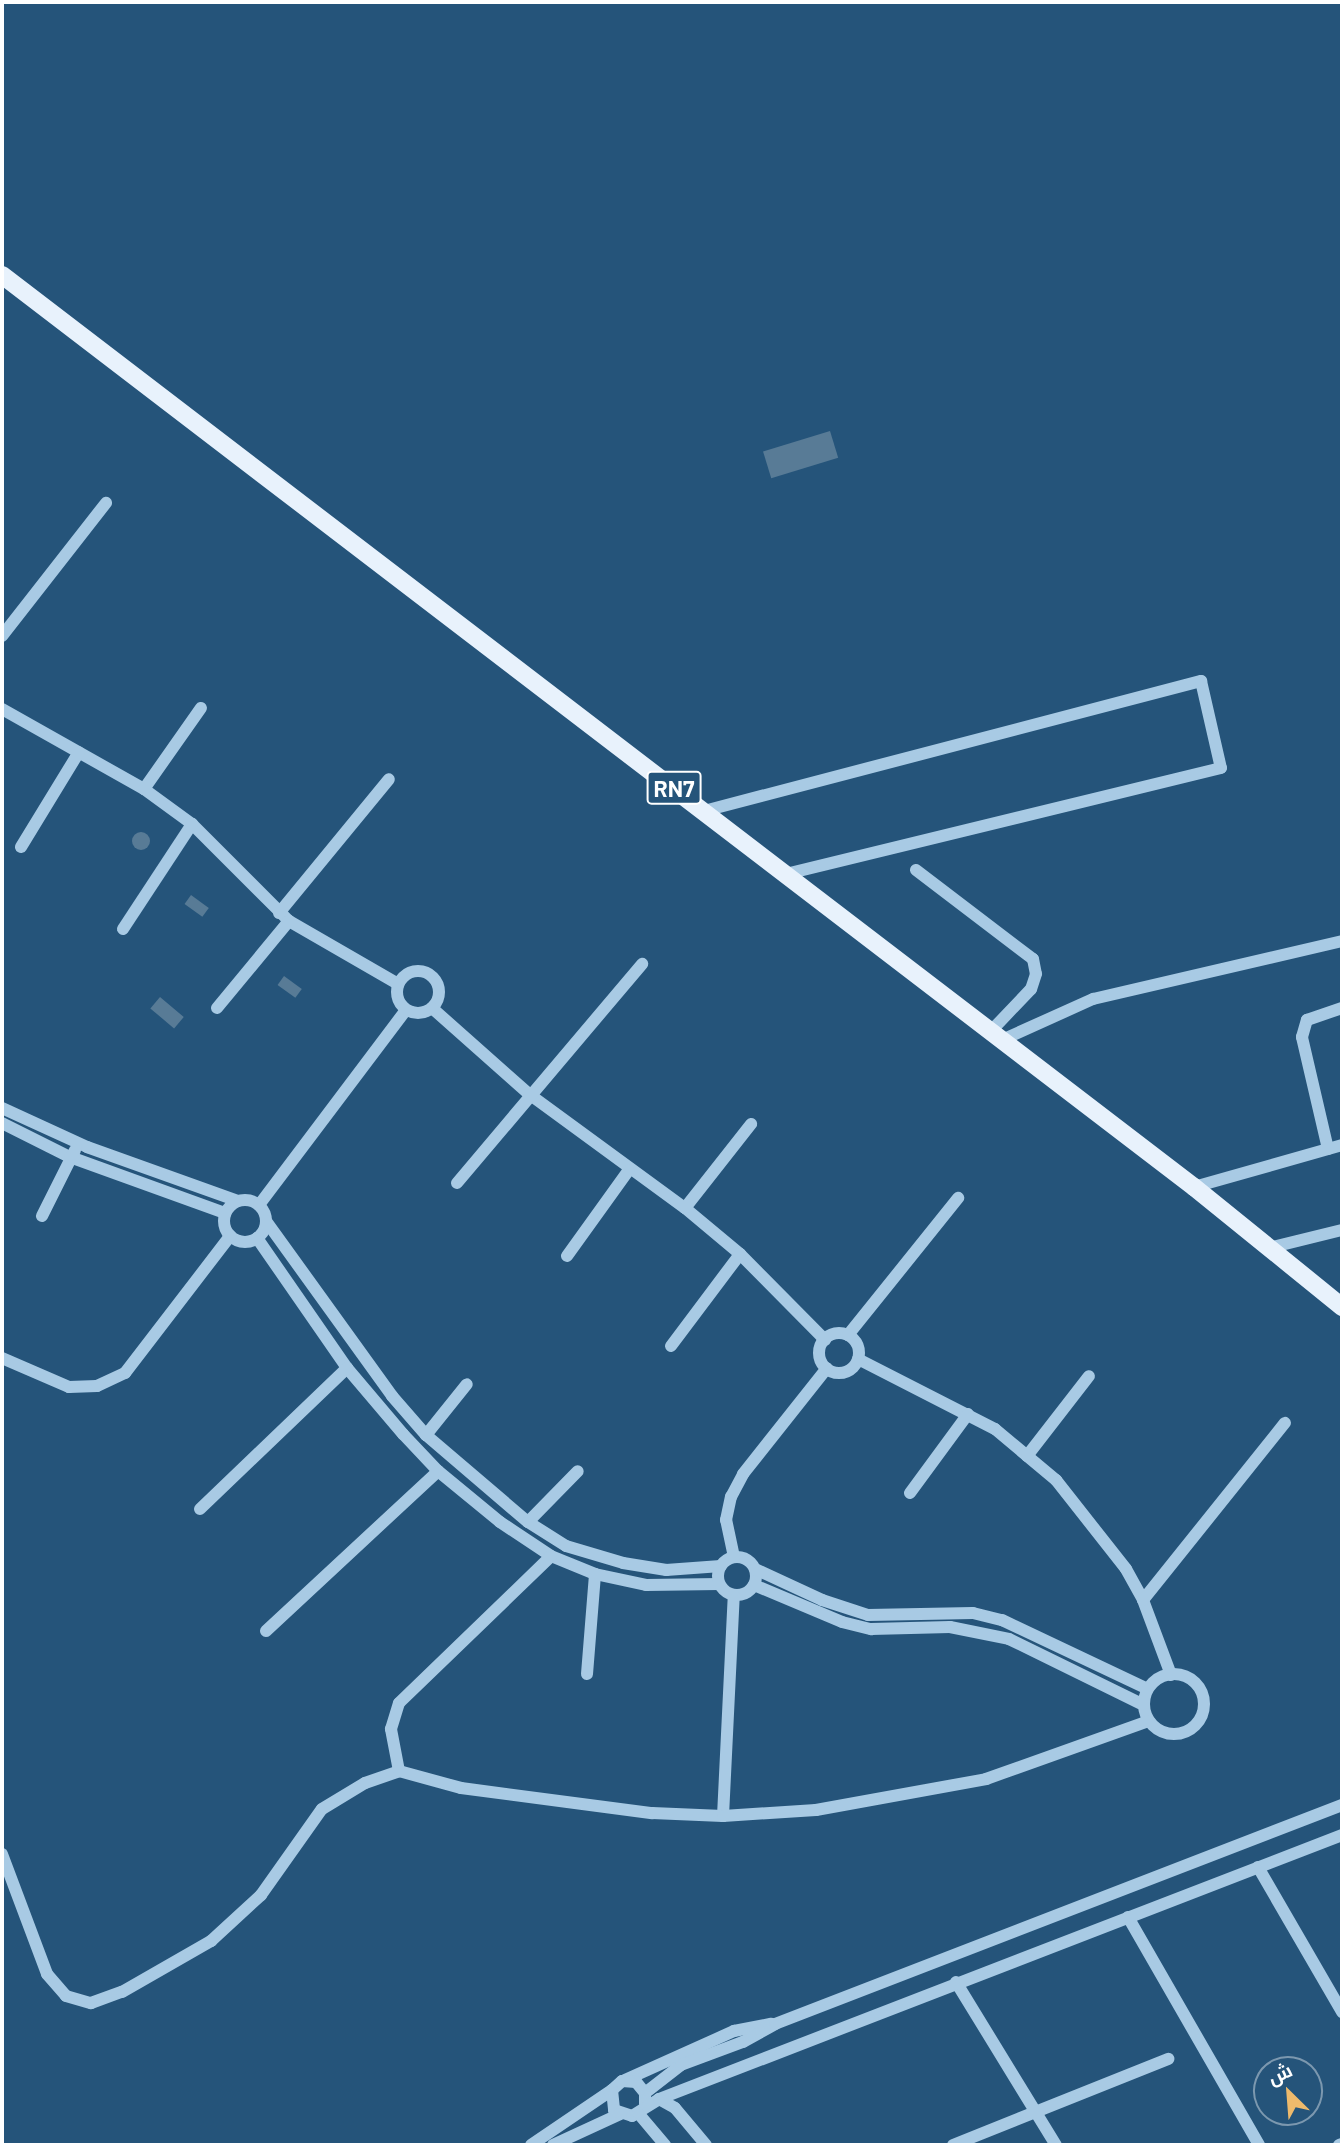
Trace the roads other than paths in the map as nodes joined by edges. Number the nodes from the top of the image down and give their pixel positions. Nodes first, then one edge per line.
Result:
1 (2, 275) edge
2 (106, 503) dead end
3 (2, 636) edge
4 (201, 708) dead end
5 (2, 709) edge
6 (79, 752) junction
7 (389, 779) dead end
8 (144, 789) junction
9 (704, 811) junction
10 (192, 824) junction
11 (21, 847) dead end
12 (916, 870) dead end
13 (787, 874) junction
14 (284, 917) junction
15 (123, 929) dead end
16 (1342, 941) edge
17 (642, 964) dead end
18 (398, 984) junction
19 (217, 1008) dead end
20 (432, 1008) junction
21 (1342, 1008) edge
22 (406, 1010) junction
23 (996, 1035) junction
24 (528, 1094) junction
25 (2, 1108) edge
26 (2, 1123) edge
27 (751, 1124) dead end
28 (79, 1144) junction
29 (1342, 1145) edge
30 (1328, 1149) junction
31 (70, 1157) junction
32 (628, 1171) junction
33 (457, 1183) dead end
34 (1194, 1187) junction
35 (958, 1198) dead end
36 (238, 1201) junction
37 (259, 1205) junction
38 (685, 1208) junction
39 (225, 1213) junction
40 (42, 1216) dead end
41 (266, 1221) junction
42 (1342, 1230) edge
43 (230, 1236) junction
44 (257, 1238) junction
45 (1269, 1248) junction
46 (740, 1254) junction
47 (567, 1256) dead end
48 (1342, 1307) edge
49 (848, 1335) junction
50 (825, 1340) junction
51 (671, 1346) dead end
52 (2, 1358) edge
53 (858, 1359) junction
54 (347, 1367) junction
55 (827, 1368) junction
56 (1089, 1376) dead end
57 (467, 1384) dead end
58 (968, 1414) junction
59 (1285, 1423) dead end
60 (426, 1435) junction
61 (1027, 1456) junction
62 (438, 1471) junction
63 (578, 1471) dead end
64 (910, 1493) dead end
65 (200, 1509) dead end
66 (528, 1522) junction
67 (551, 1556) junction
68 (734, 1557) junction
69 (721, 1566) junction
70 (755, 1569) junction
71 (596, 1574) junction
72 (719, 1584) junction
73 (754, 1585) junction
74 (734, 1595) junction
75 (1143, 1600) junction
76 (266, 1631) dead end
77 (587, 1674) dead end
78 (1171, 1675) junction
79 (1148, 1689) junction
80 (1144, 1705) junction
81 (1149, 1721) junction
82 (399, 1771) junction
83 (1342, 1805) edge
84 (723, 1816) junction
85 (1342, 1835) edge
86 (2, 1854) edge
87 (1258, 1867) junction
88 (1128, 1917) junction
89 (956, 1982) junction
90 (1342, 2012) edge
91 (775, 2024) junction
92 (1168, 2059) dead end
93 (617, 2086) junction
94 (659, 2099) junction
95 (643, 2103) junction
96 (620, 2114) junction
97 (1037, 2114) junction
98 (531, 2145) edge
99 (552, 2145) edge
100 (665, 2145) edge
101 (706, 2145) edge
102 (953, 2145) edge
103 (1056, 2145) edge
104 (1259, 2145) edge

1 - 9 main road, RN7
2 - 3 street
4 - 8 street
5 - 6 street
6 - 8 street
6 - 11 street
7 - 14 street
8 - 10 street
9 - 13 main road, RN7
9 - 13 street
10 - 14 street
10 - 15 street
12 - 23 street
13 - 23 main road, RN7
14 - 18 street
14 - 19 street
16 - 23 street
17 - 24 street
18 - 20 street
18 - 22 street
20 - 22 street
20 - 24 street
21 - 30 street
22 - 37 street
23 - 34 main road, RN7
24 - 32 street
24 - 33 street
25 - 28 street
26 - 31 street
27 - 38 street
28 - 31 street
28 - 36 street
29 - 30 street
30 - 34 street
31 - 39 street
31 - 40 street
32 - 38 street
32 - 47 street
34 - 45 main road, RN7
35 - 49 street
36 - 37 street
36 - 39 street
37 - 41 street
38 - 46 street
39 - 43 street
41 - 44 street
41 - 60 street
42 - 45 street
43 - 44 street
43 - 52 street
44 - 54 street
45 - 48 main road, RN7
46 - 50 street
46 - 51 street
49 - 50 street
49 - 53 street
50 - 55 street
53 - 55 street
53 - 58 street
54 - 62 street
54 - 65 street
55 - 68 street
56 - 61 street
57 - 60 street
58 - 61 street
58 - 64 street
59 - 75 street
60 - 66 street
61 - 75 street
62 - 67 street
62 - 76 street
63 - 66 street
66 - 69 street
67 - 71 street
67 - 82 street
68 - 69 street
68 - 70 street
69 - 72 street
70 - 73 street
70 - 79 street
71 - 72 street
71 - 77 street
72 - 74 street
73 - 74 street
73 - 80 street
74 - 84 street
75 - 78 street
78 - 79 street
78 - 81 street
79 - 80 street
80 - 81 street
81 - 84 street
82 - 84 street
82 - 86 street
83 - 91 street
85 - 87 street
87 - 88 street
87 - 90 street
88 - 89 street
88 - 104 street
89 - 94 street
89 - 97 street
91 - 93 street
91 - 95 street
92 - 97 street
93 - 95 street
93 - 96 street
93 - 98 street
94 - 95 street
94 - 101 street
95 - 96 street
95 - 100 street
96 - 99 street
97 - 102 street
97 - 103 street

